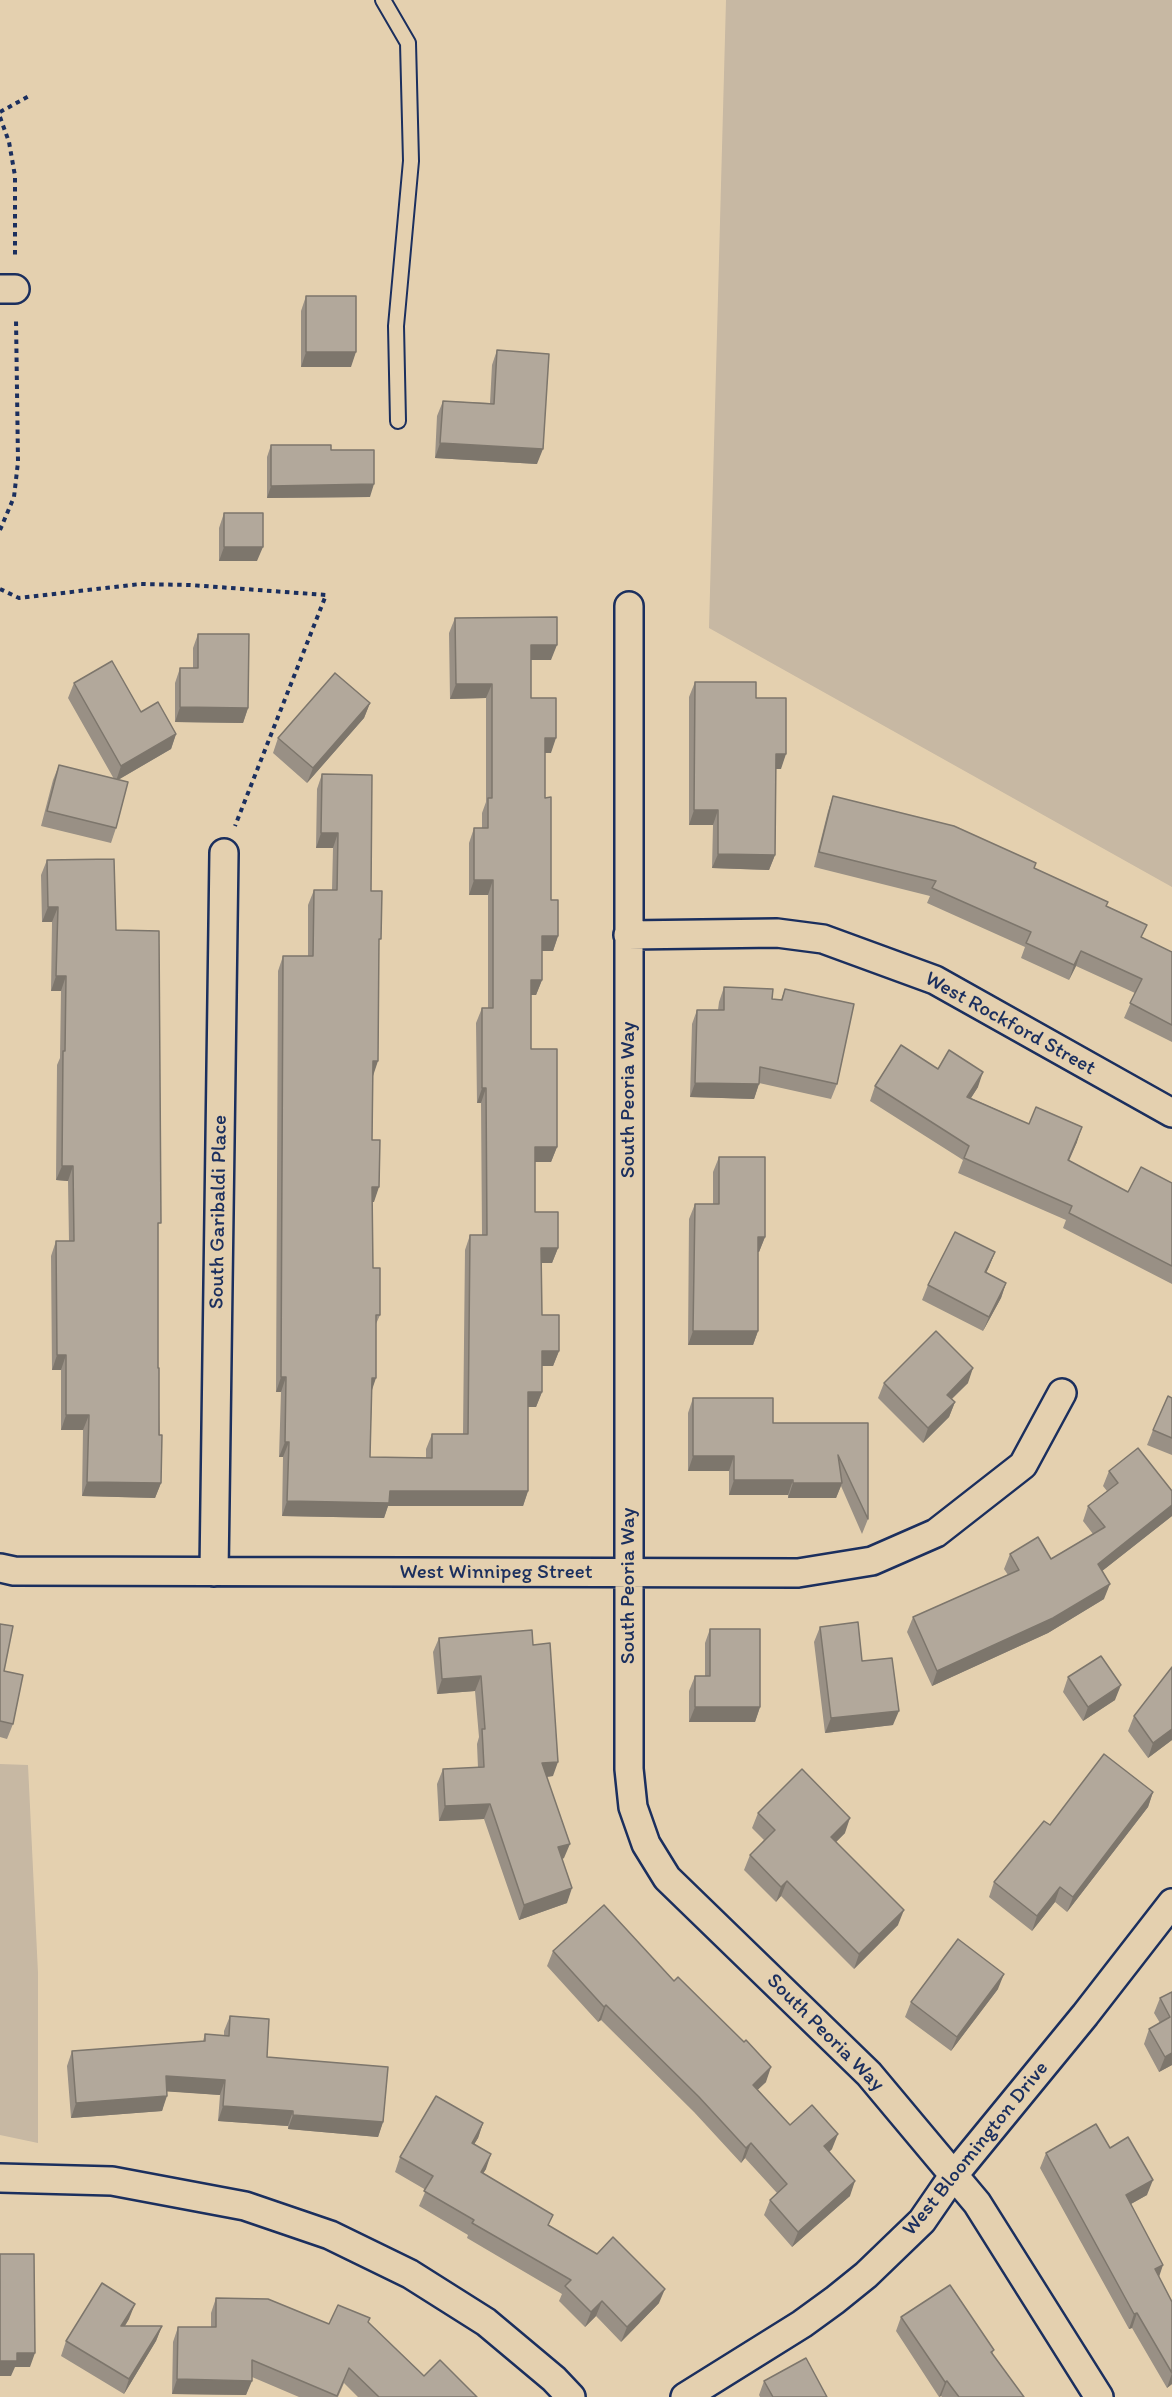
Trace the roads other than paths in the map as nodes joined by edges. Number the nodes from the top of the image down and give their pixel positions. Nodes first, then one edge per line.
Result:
1 (382, 0) edge
2 (398, 421) dead end
3 (629, 606) dead end
4 (224, 853) road end
5 (628, 935) junction
6 (1172, 1113) edge
7 (1062, 1393) dead end
8 (0, 1568) edge
9 (214, 1572) junction
10 (629, 1573) junction
11 (1172, 1903) edge
12 (953, 2176) junction
13 (0, 2178) edge
14 (571, 2397) edge
15 (685, 2397) edge
16 (1099, 2397) edge

1 - 2 lane
3 - 5 street, South Peoria Way
4 - 9 street, South Garibaldi Place
5 - 6 street, West Rockford Street
5 - 10 street, South Peoria Way
7 - 10 street, West Winnipeg Street
8 - 9 street, West Winnipeg Street
9 - 10 street, West Winnipeg Street
10 - 12 street, South Peoria Way
11 - 12 street, West Bloomington Drive
12 - 15 street, West Bloomington Drive
12 - 16 street, South Peoria Way
13 - 14 street

